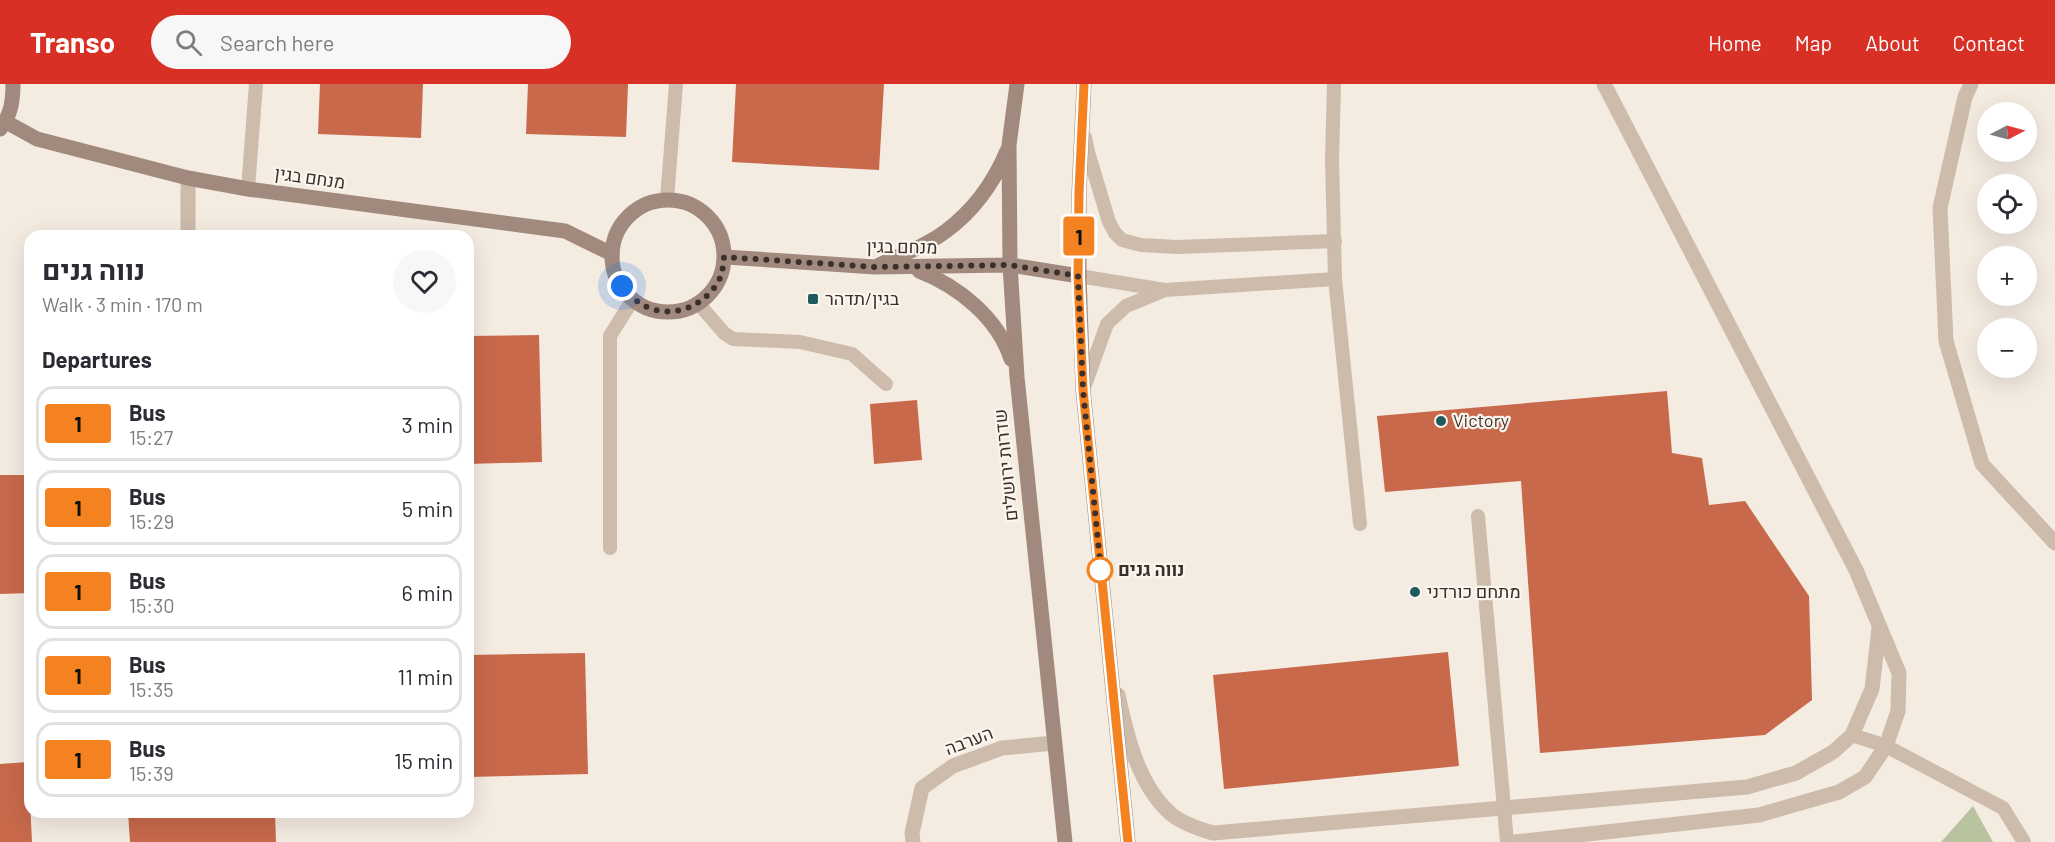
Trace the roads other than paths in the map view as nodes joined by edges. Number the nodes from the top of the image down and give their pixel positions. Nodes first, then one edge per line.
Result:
1 (13, 84) edge
2 (256, 84) edge
3 (676, 84) edge
4 (1017, 84) edge
5 (1084, 84) edge
6 (1334, 84) edge
7 (1604, 84) edge
8 (1971, 84) edge
9 (1082, 104) junction
10 (3, 125) edge
11 (1009, 145) junction
12 (188, 178) junction
13 (248, 189) junction
14 (667, 200) junction
15 (188, 230) edge
16 (1335, 242) junction
17 (612, 254) junction
18 (724, 257) junction
19 (1010, 265) junction
20 (875, 267) junction
21 (910, 268) junction
22 (1078, 276) junction
23 (1335, 279) junction
24 (1166, 290) junction
25 (633, 299) junction
26 (698, 303) junction
27 (1017, 377) junction
28 (886, 384) dead end
29 (1083, 390) junction
30 (1478, 516) dead end
31 (1360, 524) dead end
32 (2055, 543) edge
33 (610, 548) dead end
34 (1879, 625) junction
35 (1107, 640) junction
36 (1852, 735) junction
37 (1054, 742) junction
38 (1886, 746) junction
39 (1504, 808) junction
40 (913, 842) edge
41 (1065, 842) edge
42 (1128, 842) edge
43 (1507, 842) edge
44 (1515, 842) edge
45 (2024, 842) edge

1 - 10 main road
2 - 13 lane
3 - 14 lane
4 - 11 main road, שדרות ירושלים
5 - 9 main road
6 - 16 lane
7 - 34 street
8 - 32 street
9 - 16 lane
9 - 22 main road
10 - 12 main road, מנחם בגין
11 - 19 main road, שדרות ירושלים
11 - 20 main road
12 - 13 main road, מנחם בגין
12 - 15 street
13 - 17 main road, מנחם בגין
14 - 17 main road
14 - 18 main road
16 - 23 lane
17 - 25 main road
18 - 20 main road, מנחם בגין
18 - 26 main road
19 - 21 main road, מנחם בגין
19 - 22 main road, מנחם בגין
19 - 27 main road, שדרות ירושלים
20 - 21 main road, מנחם בגין
21 - 27 main road
22 - 24 lane
22 - 29 main road
23 - 24 lane
23 - 31 lane
24 - 29 lane
25 - 26 main road
25 - 33 lane
26 - 28 lane
27 - 37 main road, שדרות ירושלים
29 - 35 main road
30 - 39 lane
34 - 36 street
34 - 38 street
35 - 39 street
35 - 42 main road
36 - 38 lane
36 - 39 street
37 - 40 street, הערבה
37 - 41 main road, שדרות ירושלים
38 - 44 street
38 - 45 lane
39 - 43 lane

